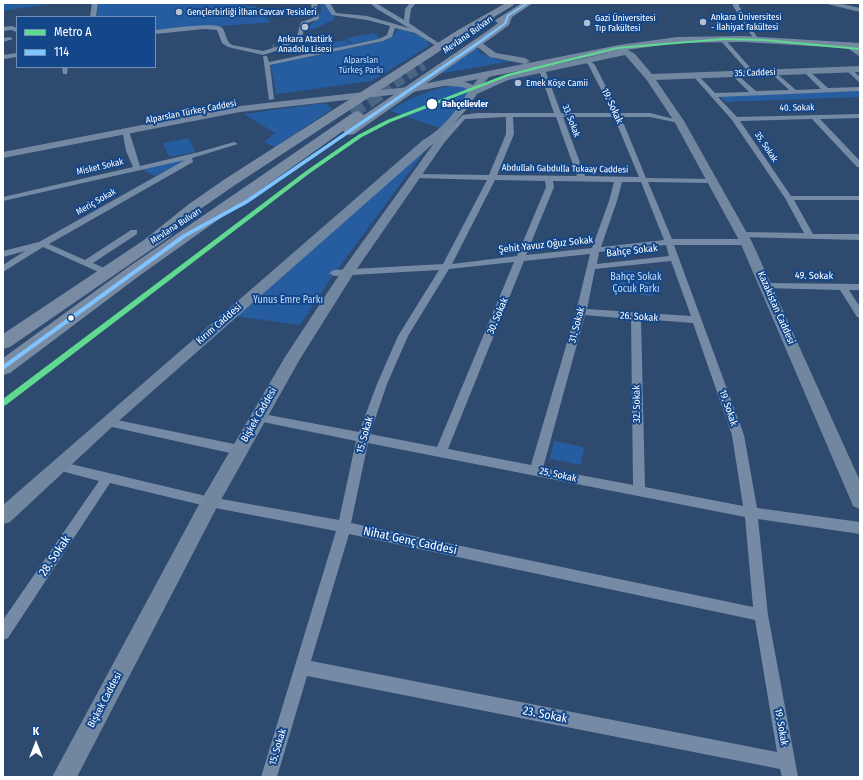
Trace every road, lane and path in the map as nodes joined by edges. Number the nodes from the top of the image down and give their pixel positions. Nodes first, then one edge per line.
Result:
1 (95, 3) edge
2 (314, 3) edge
3 (328, 3) edge
4 (374, 3) edge
5 (412, 3) edge
6 (528, 3) edge
7 (736, 3) edge
8 (827, 3) edge
9 (838, 3) edge
10 (510, 8) edge
11 (860, 9) edge
12 (93, 16) edge
13 (406, 23) junction
14 (393, 26) junction
15 (3, 29) edge
16 (16, 30) edge
17 (16, 31) edge
18 (156, 32) edge
19 (417, 32) junction
20 (3, 34) edge
21 (756, 38) junction
22 (10, 39) dead end
23 (722, 39) junction
24 (3, 40) edge
25 (478, 43) junction
26 (860, 45) edge
27 (440, 46) junction
28 (849, 46) junction
29 (619, 48) junction
30 (263, 53) junction
31 (860, 54) edge
32 (16, 55) edge
33 (3, 57) edge
34 (588, 60) junction
35 (526, 61) junction
36 (267, 64) junction
37 (406, 68) junction
38 (860, 69) edge
39 (542, 70) junction
40 (848, 70) junction
41 (427, 71) junction
42 (806, 71) junction
43 (484, 72) junction
44 (774, 73) junction
45 (734, 74) junction
46 (753, 74) junction
47 (696, 76) junction
48 (650, 77) junction
49 (860, 81) edge
50 (442, 83) junction
51 (381, 84) junction
52 (408, 90) junction
53 (826, 90) junction
54 (860, 90) edge
55 (794, 91) junction
56 (754, 93) junction
57 (364, 95) junction
58 (470, 95) junction
59 (714, 95) junction
60 (270, 99) junction
61 (317, 100) junction
62 (348, 112) junction
63 (373, 114) junction
64 (491, 114) junction
65 (509, 115) junction
66 (560, 115) junction
67 (617, 115) junction
68 (650, 115) junction
69 (675, 115) junction
70 (860, 116) edge
71 (814, 117) junction
72 (735, 119) junction
73 (125, 131) junction
74 (438, 139) junction
75 (234, 144) dead end
76 (3, 149) edge
77 (201, 154) junction
78 (3, 155) edge
79 (860, 165) edge
80 (137, 168) junction
81 (417, 176) junction
82 (492, 177) junction
83 (549, 178) junction
84 (582, 179) junction
85 (618, 180) junction
86 (642, 180) junction
87 (713, 181) junction
88 (789, 198) junction
89 (860, 198) edge
90 (3, 199) edge
91 (134, 232) dead end
92 (184, 236) junction
93 (810, 236) junction
94 (860, 237) edge
95 (744, 238) junction
96 (669, 242) junction
97 (42, 244) junction
98 (595, 251) junction
99 (3, 254) edge
100 (675, 258) junction
101 (521, 259) junction
102 (86, 263) junction
103 (446, 267) junction
104 (591, 267) junction
105 (3, 269) edge
106 (106, 272) junction
107 (341, 273) junction
108 (767, 286) junction
109 (843, 287) junction
110 (860, 287) edge
111 (581, 312) junction
112 (860, 315) edge
113 (636, 317) junction
114 (697, 320) junction
115 (3, 343) edge
116 (3, 368) edge
117 (258, 417) junction
118 (107, 422) junction
119 (363, 437) junction
120 (239, 450) junction
121 (440, 453) junction
122 (58, 466) junction
123 (536, 470) junction
124 (107, 478) junction
125 (639, 492) junction
126 (860, 501) edge
127 (210, 502) junction
128 (751, 512) junction
129 (3, 516) edge
130 (344, 527) junction
131 (860, 528) edge
132 (761, 615) junction
133 (3, 633) edge
134 (302, 667) junction
135 (788, 769) edge
136 (64, 777) edge
137 (269, 777) edge

1 - 12 street
2 - 30 street
3 - 14 street
4 - 13 street
5 - 13 street
6 - 10 highway, Mevlana Bulvarı
7 - 21 street
8 - 11 street
9 - 11 street
10 - 25 highway
10 - 27 highway
10 - 41 highway, Mevlana Bulvarı
13 - 19 street
14 - 19 street
14 - 36 street
15 - 16 street
17 - 20 street
18 - 30 street
19 - 27 street
21 - 26 main road
21 - 29 main road
22 - 24 street
23 - 28 main road
23 - 29 main road
23 - 46 street
25 - 35 main road
25 - 41 highway
26 - 28 main road
27 - 37 highway
28 - 31 street
29 - 34 street
29 - 35 main road
29 - 43 main road
29 - 48 street, Kazakistan Caddesi
30 - 36 street
32 - 33 street
34 - 39 street
34 - 67 street, 19. Sokak
35 - 43 main road
36 - 60 street
37 - 41 highway
37 - 51 highway
38 - 40 street, 35. Caddesi
39 - 58 street
39 - 66 street, 33. Sokak
40 - 42 street, 35. Caddesi
40 - 49 street
41 - 43 main road, Alparslan Türkeş Caddesi
41 - 51 main road, Alparslan Türkeş Caddesi
41 - 52 highway
42 - 44 street, 35. Caddesi
42 - 53 street
43 - 50 main road, Alparslan Türkeş Caddesi
43 - 58 street, Bişkek Caddesi
44 - 46 street, 35. Caddesi
44 - 55 street
45 - 46 street, 35. Caddesi
45 - 47 street, 35. Caddesi
45 - 56 street
47 - 48 street, 35. Caddesi
47 - 59 street, 35. Sokak
48 - 69 street, Kazakistan Caddesi
50 - 52 main road, Alparslan Türkeş Caddesi
50 - 58 street
51 - 57 highway
51 - 60 main road, Alparslan Türkeş Caddesi
52 - 57 main road, Alparslan Türkeş Caddesi
52 - 63 highway
53 - 54 street
53 - 55 street
55 - 56 street
56 - 59 street
57 - 61 main road, Alparslan Türkeş Caddesi
57 - 62 highway
58 - 64 street
58 - 74 street, Bişkek Caddesi
59 - 72 street, 35. Sokak
60 - 76 main road, Alparslan Türkeş Caddesi
61 - 62 main road
61 - 73 main road, Alparslan Türkeş Caddesi
62 - 63 highway
62 - 92 highway, Mevlana Bulvarı
62 - 106 highway, Mevlana Bulvarı
63 - 92 highway
64 - 65 street
64 - 74 street
65 - 66 street
65 - 82 street, 15. Sokak
66 - 67 street
66 - 84 street, 33. Sokak
67 - 68 street
67 - 86 street, 19. Sokak
68 - 69 street
68 - 69 street
69 - 87 street, Kazakistan Caddesi
70 - 71 street, 40. Sokak
71 - 72 street, 40. Sokak
71 - 79 street
72 - 88 street, 35. Sokak
73 - 78 main road, Alparslan Türkeş Caddesi
73 - 80 street
74 - 81 street, Bişkek Caddesi
74 - 118 street, Kırım Caddesi
75 - 77 street
77 - 80 street, Misket Sokak
77 - 97 street, Meriç Sokak
80 - 90 street, Misket Sokak
81 - 82 street, Abdullah Gabdulla Tukaay Caddesi
81 - 107 street, Bişkek Caddesi
82 - 83 street, Abdullah Gabdulla Tukaay Caddesi
82 - 103 street, 15. Sokak
83 - 84 street, Abdullah Gabdulla Tukaay Caddesi
83 - 101 street, 30. Sokak
84 - 85 street, Abdullah Gabdulla Tukaay Caddesi
85 - 86 street, Abdullah Gabdulla Tukaay Caddesi
85 - 98 street, 31. Sokak
86 - 87 street, Abdullah Gabdulla Tukaay Caddesi
86 - 96 street, 19. Sokak
87 - 95 street, Kazakistan Caddesi
88 - 89 street
88 - 93 street, 35. Sokak
91 - 102 street
92 - 116 highway, Mevlana Bulvarı
93 - 94 street, Şehit Yavuz Oğuz Sokak
93 - 95 street, Şehit Yavuz Oğuz Sokak
95 - 96 street, Şehit Yavuz Oğuz Sokak
95 - 108 street, Kazakistan Caddesi
96 - 98 street, Şehit Yavuz Oğuz Sokak
96 - 100 street, 19. Sokak
97 - 99 street
97 - 102 street
97 - 105 street, Meriç Sokak
98 - 101 street, Şehit Yavuz Oğuz Sokak
98 - 104 street, 31. Sokak
100 - 104 street, Bahçe Sokak
100 - 114 street, 19. Sokak
101 - 103 street, Şehit Yavuz Oğuz Sokak
101 - 121 street, 30. Sokak
102 - 106 street
103 - 107 street, Şehit Yavuz Oğuz Sokak
103 - 119 street, 15. Sokak
104 - 111 street, 31. Sokak
106 - 115 highway, Mevlana Bulvarı
107 - 117 street, Bişkek Caddesi
108 - 109 street, 49. Sokak
108 - 126 street, Kazakistan Caddesi
109 - 110 street, 49. Sokak
109 - 112 street
111 - 113 street, 26. Sokak
111 - 123 street, 31. Sokak
113 - 114 street, 26. Sokak
113 - 125 street, 32. Sokak
114 - 128 street, 19. Sokak
117 - 119 street, 25. Sokak
117 - 120 street, Bişkek Caddesi
118 - 120 street
118 - 122 street, Kırım Caddesi
119 - 121 street, 25. Sokak
119 - 130 street, 15. Sokak
120 - 127 street, Bişkek Caddesi
121 - 123 street, 25. Sokak
122 - 124 street, Nihat Genç Caddesi
122 - 129 street, Kırım Caddesi
123 - 125 street, 25. Sokak
124 - 127 street, Nihat Genç Caddesi
124 - 133 street, 28. Sokak
125 - 128 street, 25. Sokak
127 - 130 street, Nihat Genç Caddesi
127 - 136 street, Bişkek Caddesi
128 - 131 street, 25. Sokak
128 - 132 street, 19. Sokak
130 - 132 street, Nihat Genç Caddesi
130 - 134 street, 15. Sokak
132 - 135 street, 19. Sokak
134 - 135 street, 23. Sokak
134 - 137 street, 15. Sokak

